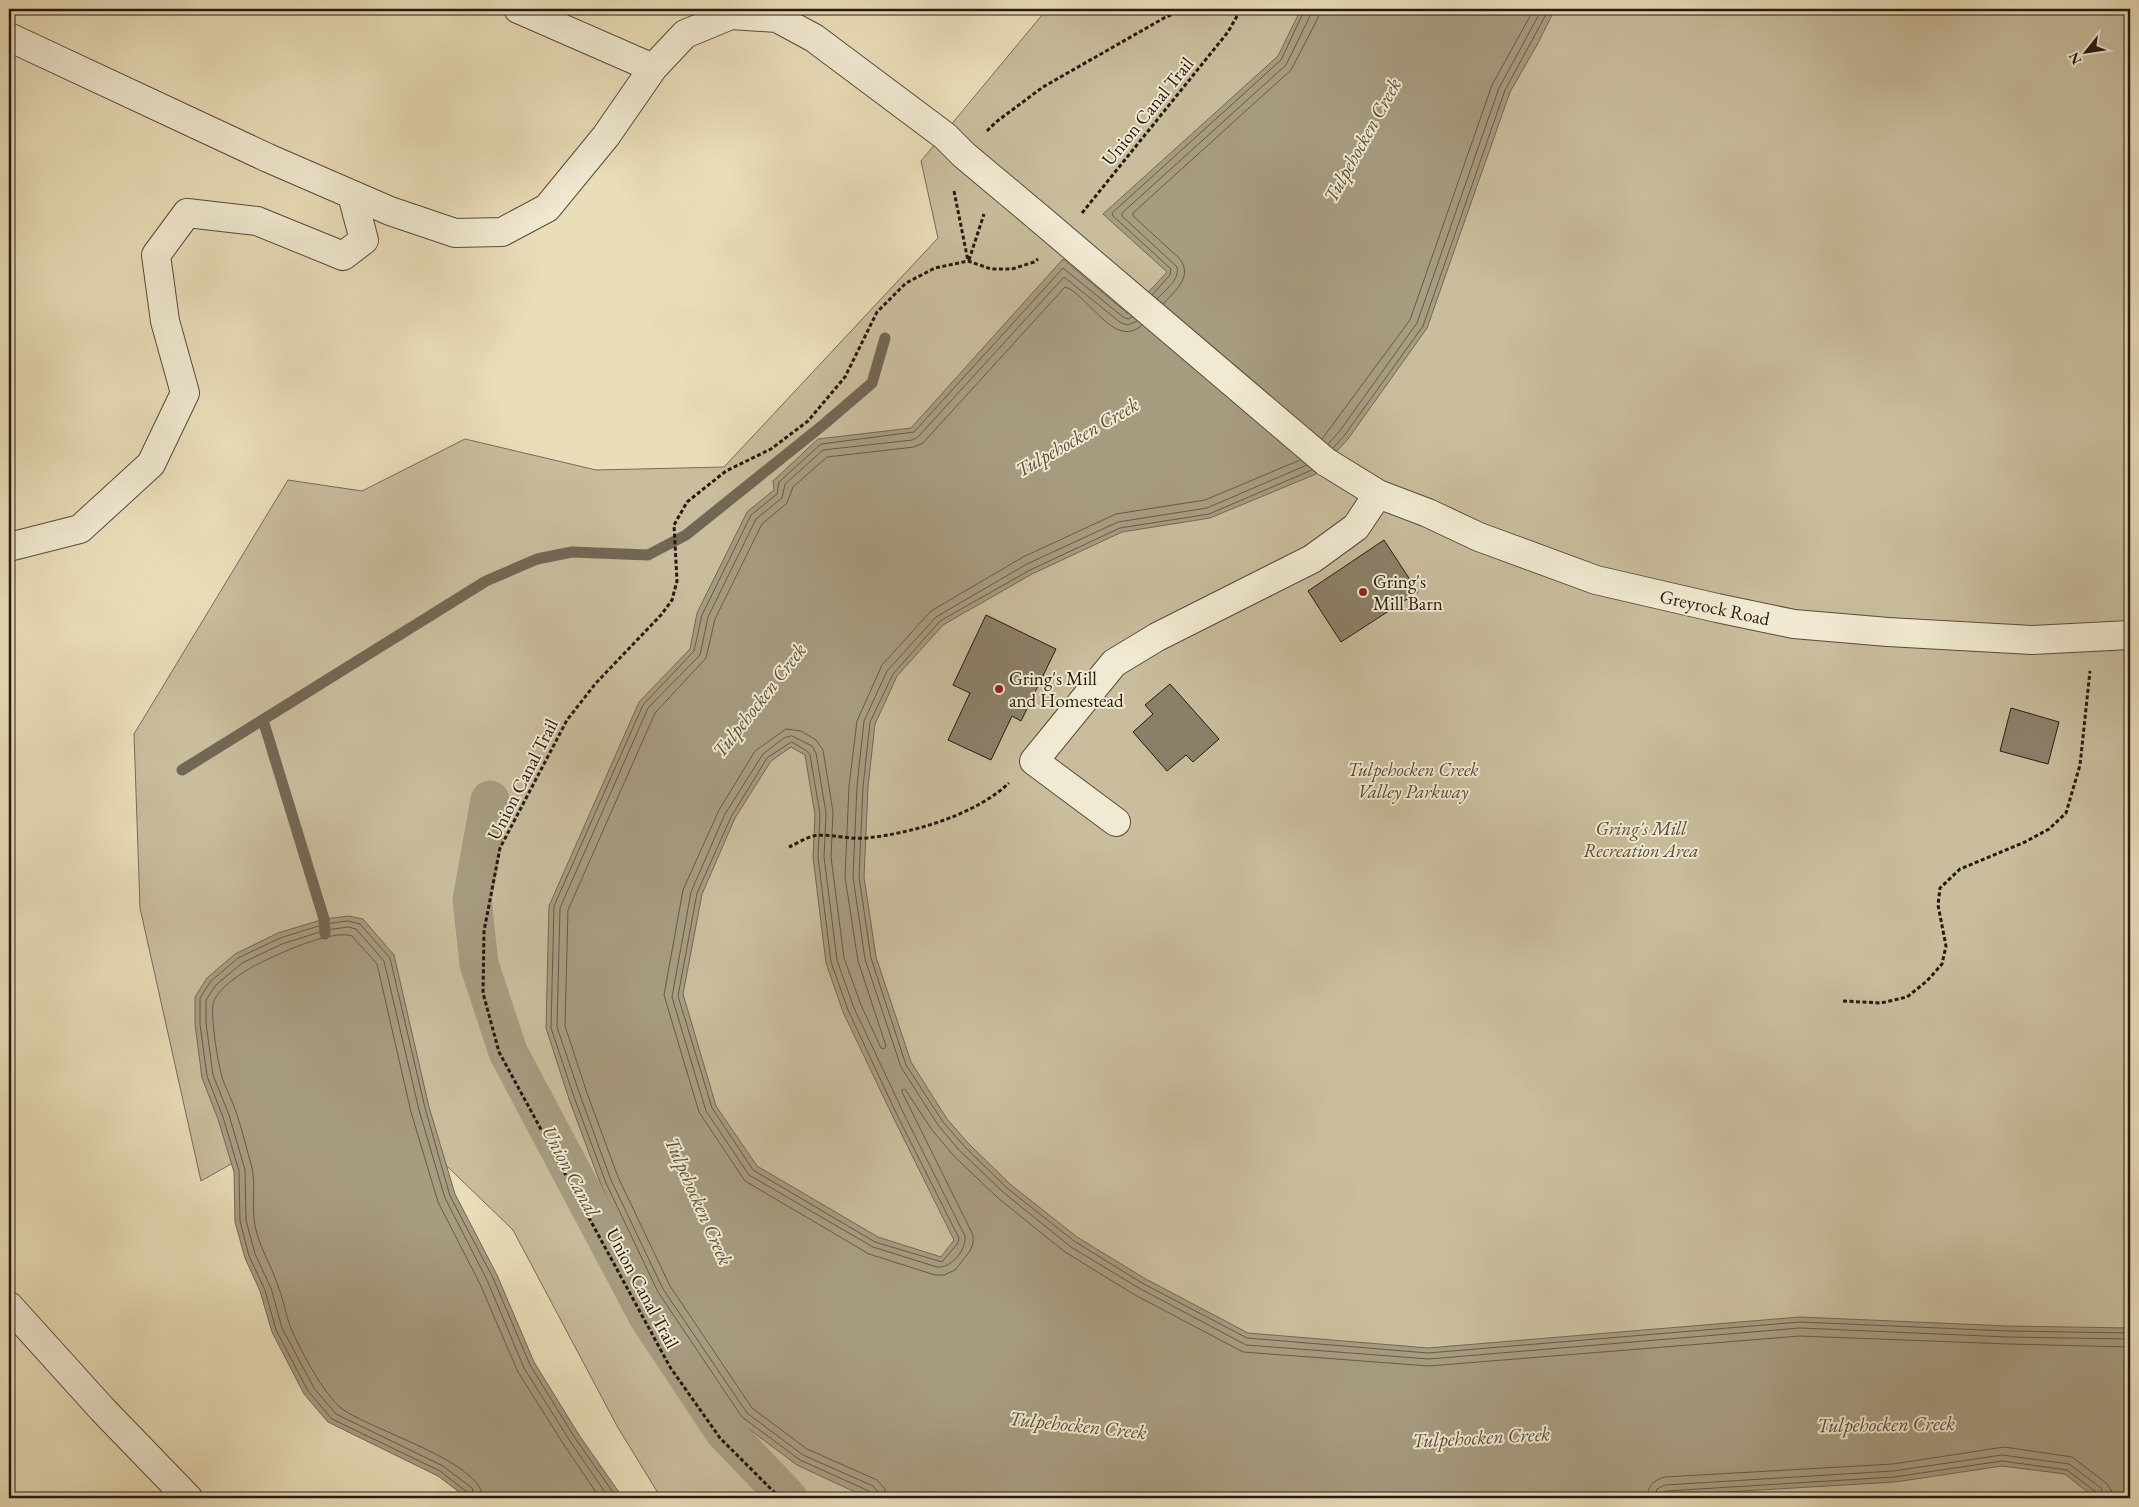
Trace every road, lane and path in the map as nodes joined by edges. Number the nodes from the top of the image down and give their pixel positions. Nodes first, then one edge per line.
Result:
1 (518, 9) edge
2 (1184, 9) edge
3 (1242, 9) edge
4 (9, 37) edge
5 (653, 68) junction
6 (964, 155) junction
7 (352, 194) junction
8 (986, 209) dead end
9 (1076, 221) dead end
10 (1040, 258) dead end
11 (968, 261) junction
12 (1378, 494) junction
13 (9, 547) edge
14 (2130, 635) edge
15 (2095, 637) junction
16 (1034, 761) junction
17 (1116, 822) dead end
18 (789, 847) dead end
19 (1843, 1001) dead end
20 (9, 1306) edge
21 (188, 1498) edge
22 (780, 1498) edge

1 - 5 street
2 - 6 path
3 - 9 path, Union Canal Trail
4 - 7 street, Greyrock Road
5 - 6 street, Greyrock Road
5 - 7 street, Greyrock Road
6 - 11 path
6 - 12 street, Greyrock Road, bridge
7 - 13 street
8 - 11 path
10 - 11 path
11 - 22 path, Union Canal Trail
12 - 15 street, Greyrock Road
12 - 16 street
14 - 15 street, Greyrock Road
15 - 19 path
16 - 17 street
16 - 18 path
20 - 21 street

